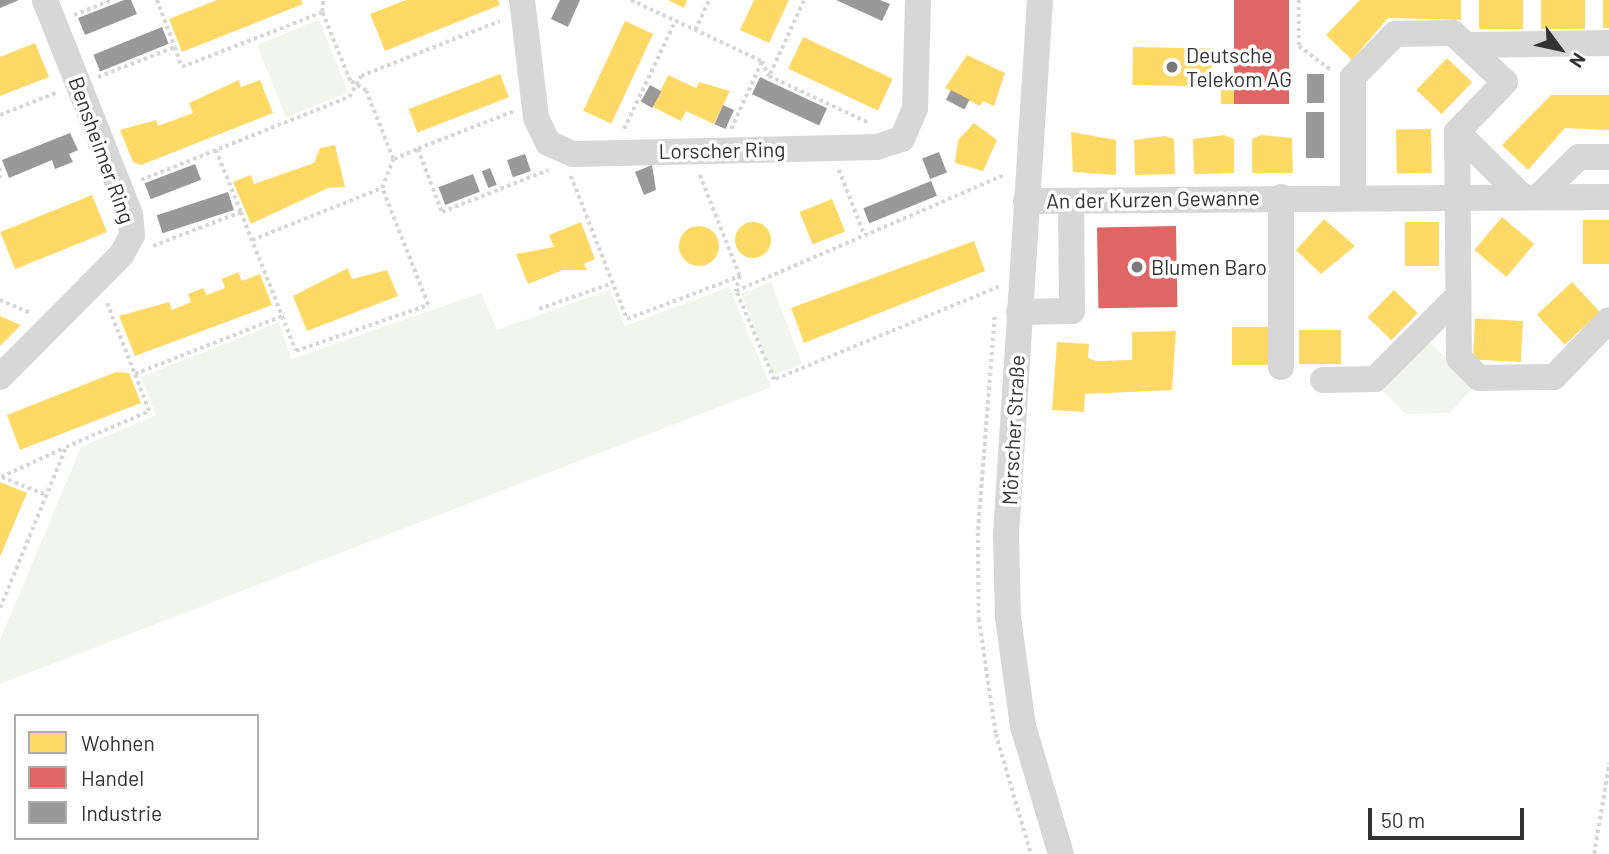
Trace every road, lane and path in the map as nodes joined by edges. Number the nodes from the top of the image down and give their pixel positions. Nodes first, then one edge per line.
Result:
1 (111, 0) edge
2 (157, 0) edge
3 (323, 0) edge
4 (631, 0) edge
5 (709, 0) edge
6 (804, 0) edge
7 (918, 0) edge
8 (1040, 0) edge
9 (1299, 0) edge
10 (523, 6) edge
11 (50, 11) edge
12 (322, 12) junction
13 (676, 21) junction
14 (695, 30) junction
15 (1609, 43) edge
16 (1526, 44) junction
17 (1466, 45) junction
18 (175, 47) junction
19 (762, 61) junction
20 (769, 76) junction
21 (1353, 76) junction
22 (1505, 82) junction
23 (79, 84) junction
24 (356, 85) junction
25 (535, 103) junction
26 (0, 115) edge
27 (1457, 132) junction
28 (902, 139) junction
29 (831, 148) junction
30 (418, 149) junction
31 (216, 150) junction
32 (721, 150) junction
33 (691, 151) junction
34 (614, 152) junction
35 (563, 157) junction
36 (1609, 157) edge
37 (393, 159) junction
38 (0, 168) edge
39 (1015, 170) dead end
40 (0, 180) edge
41 (382, 188) junction
42 (120, 189) junction
43 (1457, 196) junction
44 (1531, 196) junction
45 (1281, 197) junction
46 (1353, 197) junction
47 (1609, 197) edge
48 (1026, 201) junction
49 (1071, 202) junction
50 (241, 212) junction
51 (863, 231) junction
52 (252, 240) junction
53 (122, 254) junction
54 (740, 276) junction
55 (1021, 276) junction
56 (97, 280) junction
57 (613, 283) junction
58 (736, 291) junction
59 (1458, 296) junction
60 (0, 300) edge
61 (539, 309) dead end
62 (1019, 312) junction
63 (282, 316) junction
64 (1609, 320) edge
65 (55, 324) junction
66 (1427, 327) junction
67 (1459, 358) junction
68 (1282, 367) dead end
69 (135, 374) junction
70 (0, 377) edge
71 (1323, 380) dead end
72 (66, 447) junction
73 (1, 477) edge
74 (46, 495) junction
75 (0, 608) edge
76 (1609, 763) edge
77 (1061, 854) edge
78 (1594, 854) edge

1 - 11 path
2 - 18 path
3 - 12 path
4 - 13 path
5 - 14 path
6 - 20 path
7 - 28 street
8 - 48 street, Mörscher Straße
9 - 21 path
10 - 24 path
10 - 25 street
11 - 23 street, Bensheimer Ring
12 - 18 path
12 - 24 path
13 - 14 path
13 - 34 path
14 - 19 path
15 - 16 street
16 - 17 street
16 - 22 street
17 - 21 street
17 - 22 street
18 - 23 path
19 - 20 path
19 - 32 path
20 - 28 path
21 - 46 street
22 - 27 street
23 - 26 path
23 - 42 street, Bensheimer Ring
24 - 31 path
24 - 37 path
25 - 30 path
25 - 35 street
27 - 43 street
27 - 44 street
28 - 29 street, Lorscher Ring
29 - 32 street, Lorscher Ring
29 - 51 path
30 - 35 path
30 - 37 path
31 - 42 path
31 - 50 path
32 - 33 street, Lorscher Ring
33 - 34 street, Lorscher Ring
33 - 54 path
34 - 35 street, Lorscher Ring
35 - 57 path
36 - 44 street
37 - 41 path
38 - 40 path
39 - 51 path
41 - 52 path
41 - 63 path
42 - 53 street, Bensheimer Ring
43 - 44 street, An der Kurzen Gewanne
43 - 46 street, An der Kurzen Gewanne
43 - 59 street
44 - 47 street, An der Kurzen Gewanne
45 - 46 street, An der Kurzen Gewanne
45 - 49 street, An der Kurzen Gewanne
45 - 68 street, An der Kurzen Gewanne
48 - 49 street, An der Kurzen Gewanne
48 - 55 street, Mörscher Straße
49 - 62 street
50 - 52 path
50 - 53 path
51 - 58 path
52 - 63 path
53 - 56 street, Bensheimer Ring
54 - 57 path
54 - 58 path
55 - 58 path
55 - 62 street, Mörscher Straße
56 - 65 street, Bensheimer Ring
56 - 69 path
57 - 61 path
59 - 66 street
59 - 67 street
60 - 65 path
62 - 77 street, Mörscher Straße
63 - 69 path
64 - 67 street
65 - 70 street, Bensheimer Ring
66 - 67 street
66 - 71 street
69 - 72 path
72 - 73 path
72 - 74 path
73 - 74 path
74 - 75 path
76 - 78 path

